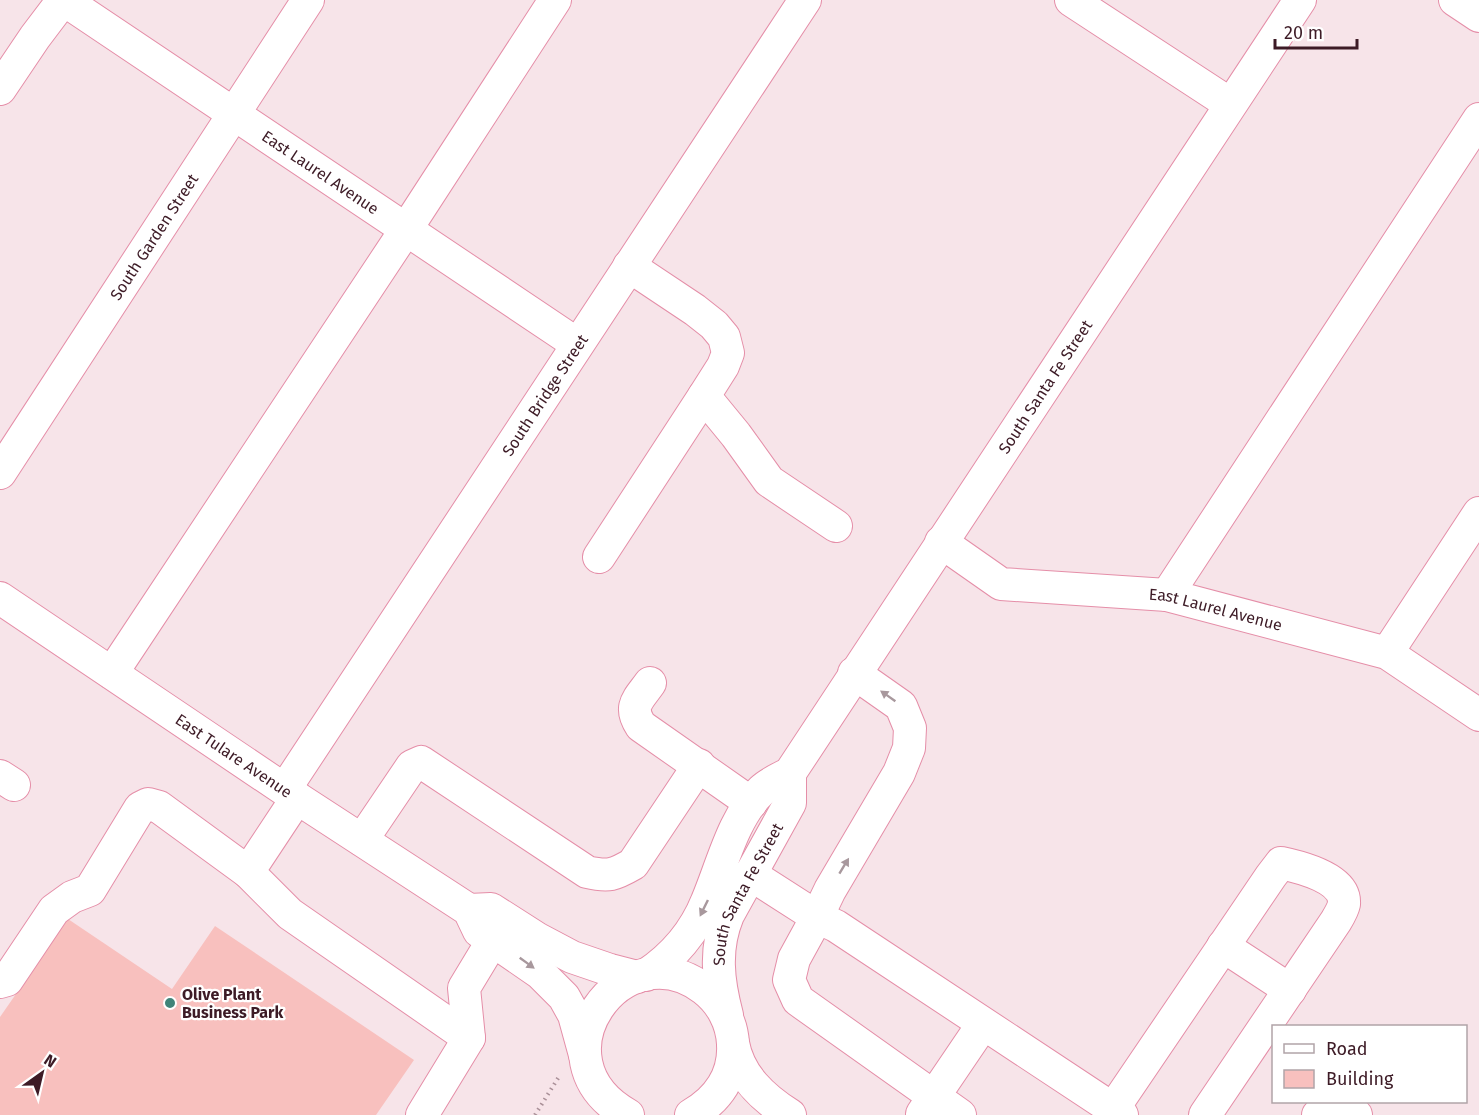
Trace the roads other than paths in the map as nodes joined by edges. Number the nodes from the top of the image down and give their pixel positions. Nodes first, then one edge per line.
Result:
1 (63, 0) edge
2 (308, 0) edge
3 (555, 0) edge
4 (805, 0) edge
5 (1071, 0) edge
6 (1300, 0) edge
7 (1455, 0) edge
8 (1479, 16) edge
9 (0, 88) edge
10 (1230, 104) junction
11 (233, 114) junction
12 (1479, 119) edge
13 (405, 231) junction
14 (629, 266) junction
15 (577, 344) junction
16 (704, 396) junction
17 (0, 473) edge
18 (1479, 513) edge
19 (836, 526) dead end
20 (941, 543) junction
21 (599, 557) dead end
22 (1167, 595) junction
23 (2, 604) edge
24 (1387, 653) junction
25 (854, 672) junction
26 (112, 673) junction
27 (650, 683) dead end
28 (1479, 716) edge
29 (699, 765) junction
30 (789, 773) junction
31 (291, 794) junction
32 (752, 804) junction
33 (362, 840) junction
34 (248, 872) junction
35 (750, 874) junction
36 (470, 910) junction
37 (817, 917) junction
38 (493, 940) junction
39 (1223, 946) junction
40 (642, 976) junction
41 (0, 982) edge
42 (1290, 990) junction
43 (982, 1024) junction
44 (731, 1032) junction
45 (469, 1038) junction
46 (578, 1064) junction
47 (927, 1106) edge
48 (1118, 1112) edge
49 (422, 1115) edge
50 (586, 1115) edge
51 (628, 1115) edge
52 (692, 1115) edge
53 (790, 1115) edge
54 (960, 1115) edge
55 (1205, 1115) edge
56 (1318, 1115) edge
57 (1356, 1115) edge

1 - 9 street
1 - 11 street, East Laurel Avenue
2 - 11 street, South Garden Street
3 - 13 street
4 - 14 street, South Bridge Street
5 - 10 street
6 - 10 street, South Santa Fe Street
7 - 8 street
10 - 20 street, South Santa Fe Street
11 - 13 street, East Laurel Avenue
11 - 17 street, South Garden Street
12 - 22 street
13 - 15 street, East Laurel Avenue
13 - 26 street
14 - 15 street, South Bridge Street
14 - 16 street
15 - 31 street, South Bridge Street
16 - 19 street
16 - 21 street
18 - 24 street
20 - 22 street, East Laurel Avenue
20 - 25 street, South Santa Fe Street
22 - 24 street, East Laurel Avenue
23 - 26 street, East Tulare Avenue
24 - 28 street, East Laurel Avenue
25 - 30 street, South Santa Fe Street
37 -> 25 street
26 - 31 street, East Tulare Avenue
27 - 29 street
29 - 32 street
29 - 33 street
30 - 32 street, South Santa Fe Street
30 - 35 street, South Santa Fe Street
31 - 33 street, East Tulare Avenue
31 - 34 street, South Bridge Street
32 -> 40 street, South Santa Fe Street
33 - 36 street, East Tulare Avenue
34 - 41 street
34 - 45 street
35 - 37 street
35 - 44 street, South Santa Fe Street
36 - 38 street, East Tulare Avenue
36 - 40 street, East Tulare Avenue
37 - 43 street
37 - 47 street
38 - 45 street
38 -> 46 street, East Tulare Avenue
39 - 42 street
39 - 42 street
39 - 48 street
40 - 44 street, East Tulare Avenue
40 - 46 street, South Santa Fe Street
42 - 55 street
43 - 47 street
43 - 48 street
44 - 52 street
44 - 53 street
45 - 49 street
46 - 50 street
46 - 51 street
47 - 54 street
56 - 57 street

